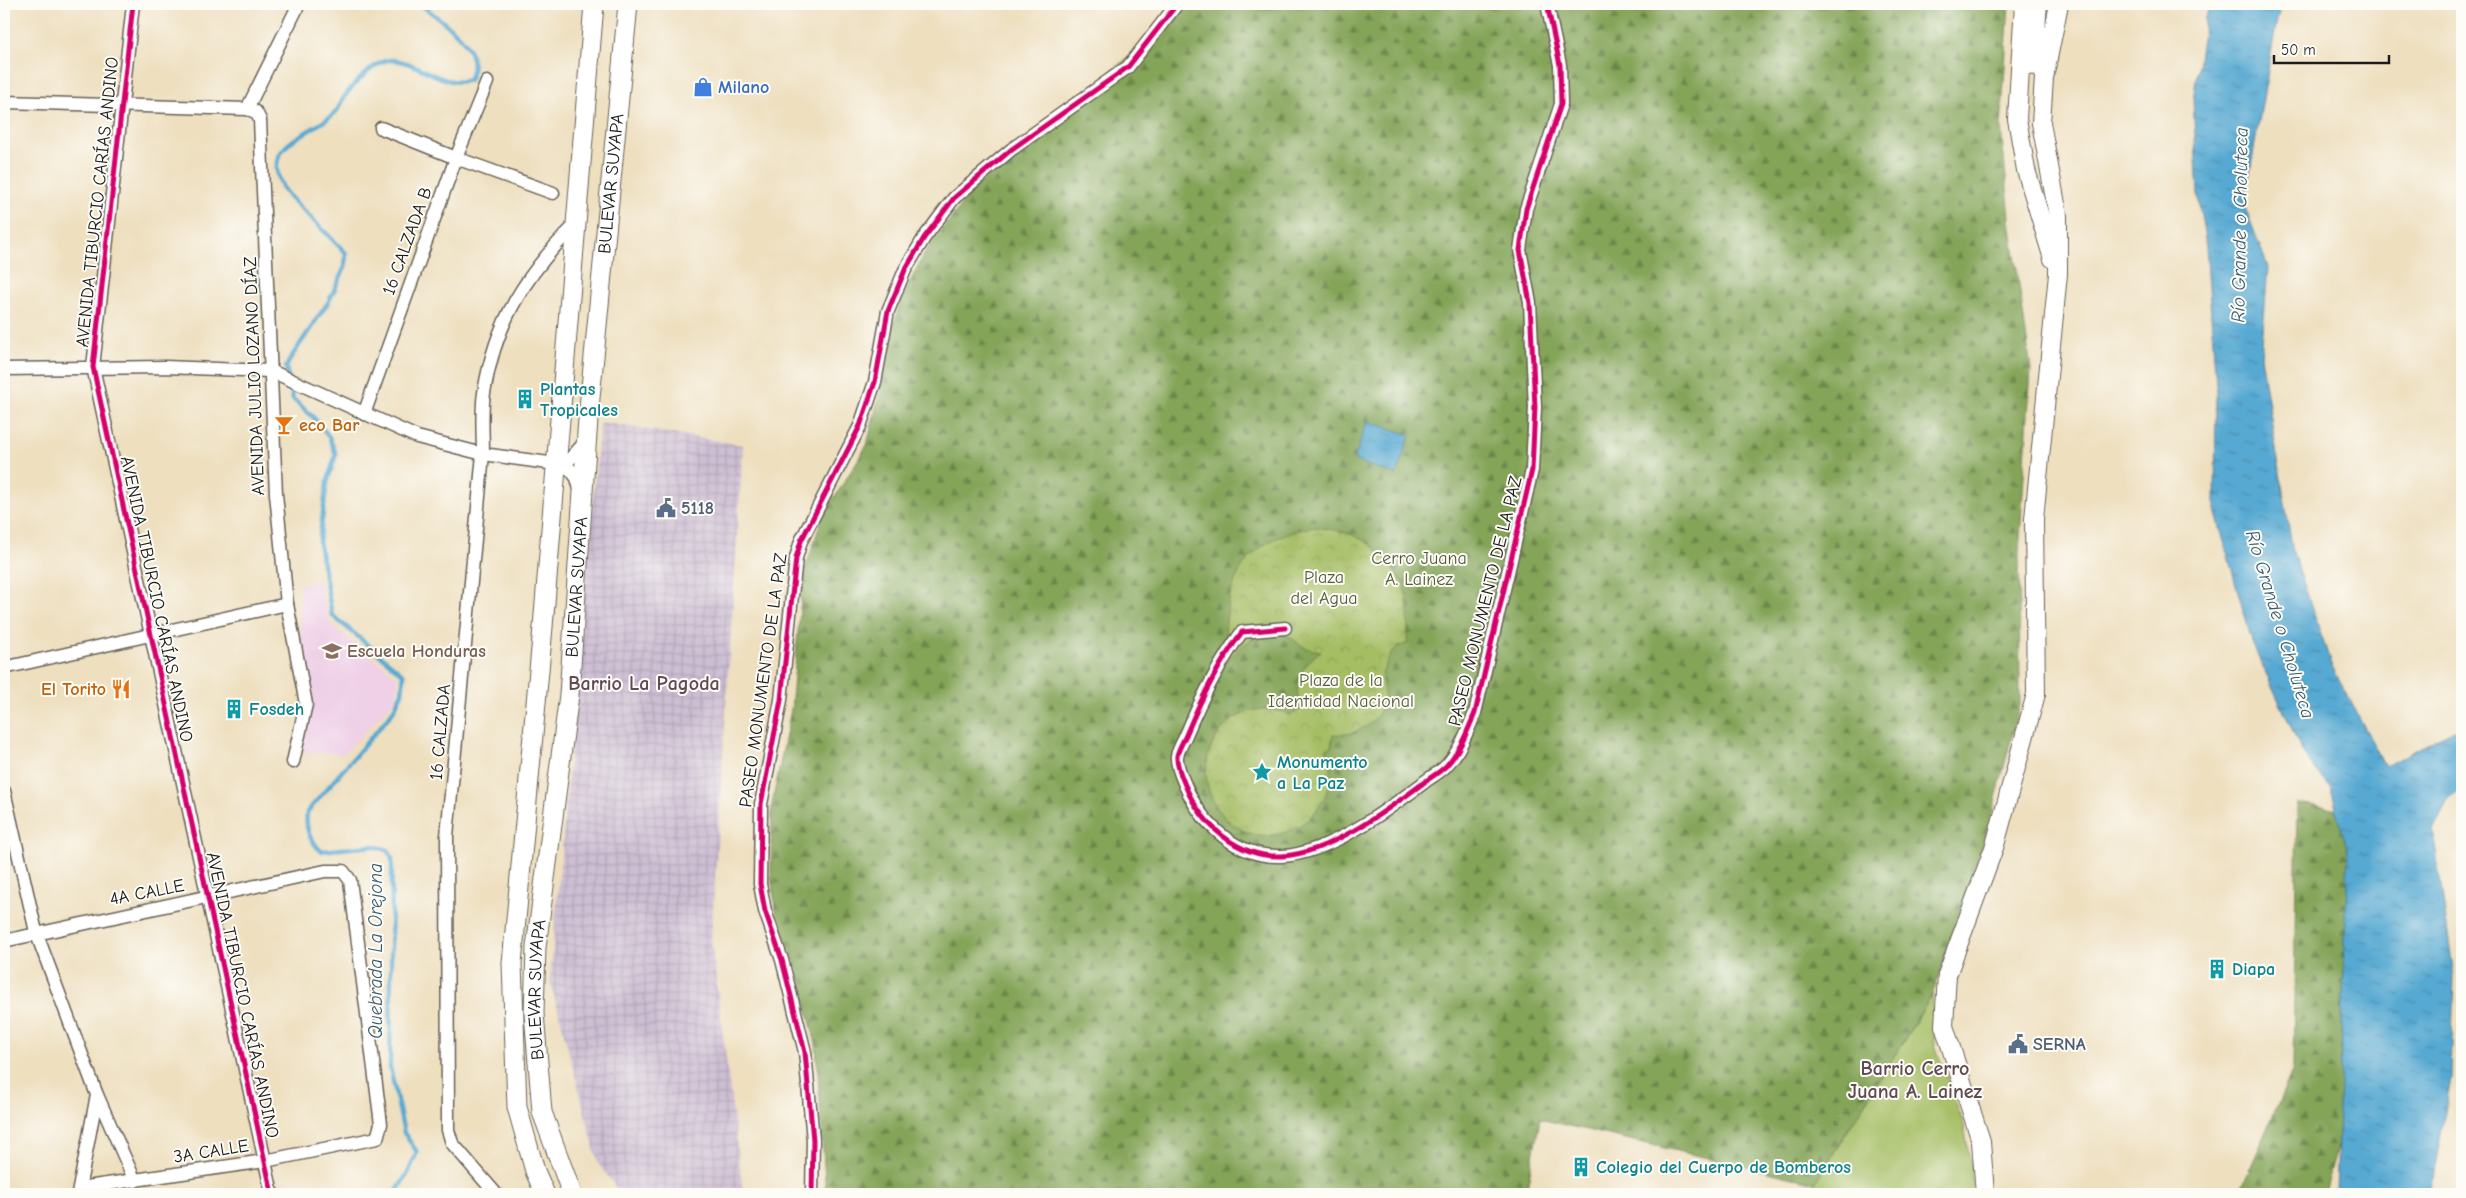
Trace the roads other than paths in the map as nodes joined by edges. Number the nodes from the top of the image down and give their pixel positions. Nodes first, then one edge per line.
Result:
1 (133, 4) edge
2 (299, 4) edge
3 (594, 4) edge
4 (628, 4) edge
5 (1177, 4) edge
6 (1547, 4) edge
7 (2024, 4) edge
8 (2038, 4) edge
9 (2059, 4) edge
10 (487, 82) dead end
11 (4, 102) edge
12 (121, 107) junction
13 (247, 109) junction
14 (381, 128) dead end
15 (456, 158) junction
16 (553, 193) dead end
17 (2040, 218) junction
18 (575, 225) junction
19 (2058, 274) junction
20 (93, 367) junction
21 (4, 370) edge
22 (277, 374) junction
23 (364, 414) junction
24 (587, 440) junction
25 (483, 454) junction
26 (556, 464) junction
27 (582, 499) junction
28 (287, 604) junction
29 (1286, 628) dead end
30 (150, 634) junction
31 (4, 668) edge
32 (293, 762) dead end
33 (4, 791) edge
34 (208, 898) junction
35 (36, 932) junction
36 (4, 941) edge
37 (97, 1095) junction
38 (377, 1138) joint
39 (265, 1161) junction
40 (135, 1181) junction
41 (79, 1191) edge
42 (272, 1194) edge
43 (496, 1194) edge
44 (545, 1194) edge
45 (572, 1194) edge
46 (812, 1194) edge
47 (1985, 1194) edge

1 - 12 street, AVENIDA TIBURCIO CARÍAS ANDINO
2 - 13 street
3 - 18 main road, BULEVAR SUYAPA
4 - 24 main road, BULEVAR SUYAPA
5 - 46 street, PASEO MONUMENTO DE LA PAZ
6 - 29 street, PASEO MONUMENTO DE LA PAZ
7 - 17 main road
8 - 17 main road
9 - 19 main road
10 - 15 street, 16 CALZADA B
11 - 12 street
12 - 13 street
12 - 20 street, AVENIDA TIBURCIO CARÍAS ANDINO
13 - 22 street, AVENIDA JULIO LOZANO DÍAZ
14 - 15 street
15 - 16 street
15 - 23 street, 16 CALZADA B
17 - 19 main road
18 - 25 street, 16 CALZADA
18 - 26 main road, BULEVAR SUYAPA
19 - 47 main road
20 - 21 street
20 - 22 street
20 - 30 street, AVENIDA TIBURCIO CARÍAS ANDINO
22 - 23 street
22 - 28 street, AVENIDA JULIO LOZANO DÍAZ
23 - 25 street
24 - 26 street
24 - 27 main road, BULEVAR SUYAPA
25 - 26 street
25 - 43 street, 16 CALZADA
26 - 27 street
26 - 44 main road, BULEVAR SUYAPA
27 - 45 main road, BULEVAR SUYAPA
28 - 30 street
28 - 32 street, AVENIDA JULIO LOZANO DÍAZ
30 - 31 street
30 - 34 street, AVENIDA TIBURCIO CARÍAS ANDINO
33 - 35 street
34 - 35 street, 4A CALLE
34 - 38 street, 4A CALLE
34 - 39 street, AVENIDA TIBURCIO CARÍAS ANDINO
35 - 36 street, 4A CALLE
35 - 37 street
37 - 40 street
37 - 41 street
38 - 39 street, 3A CALLE
39 - 40 street, 3A CALLE
39 - 42 street, AVENIDA TIBURCIO CARÍAS ANDINO
40 - 41 street, 3A CALLE

